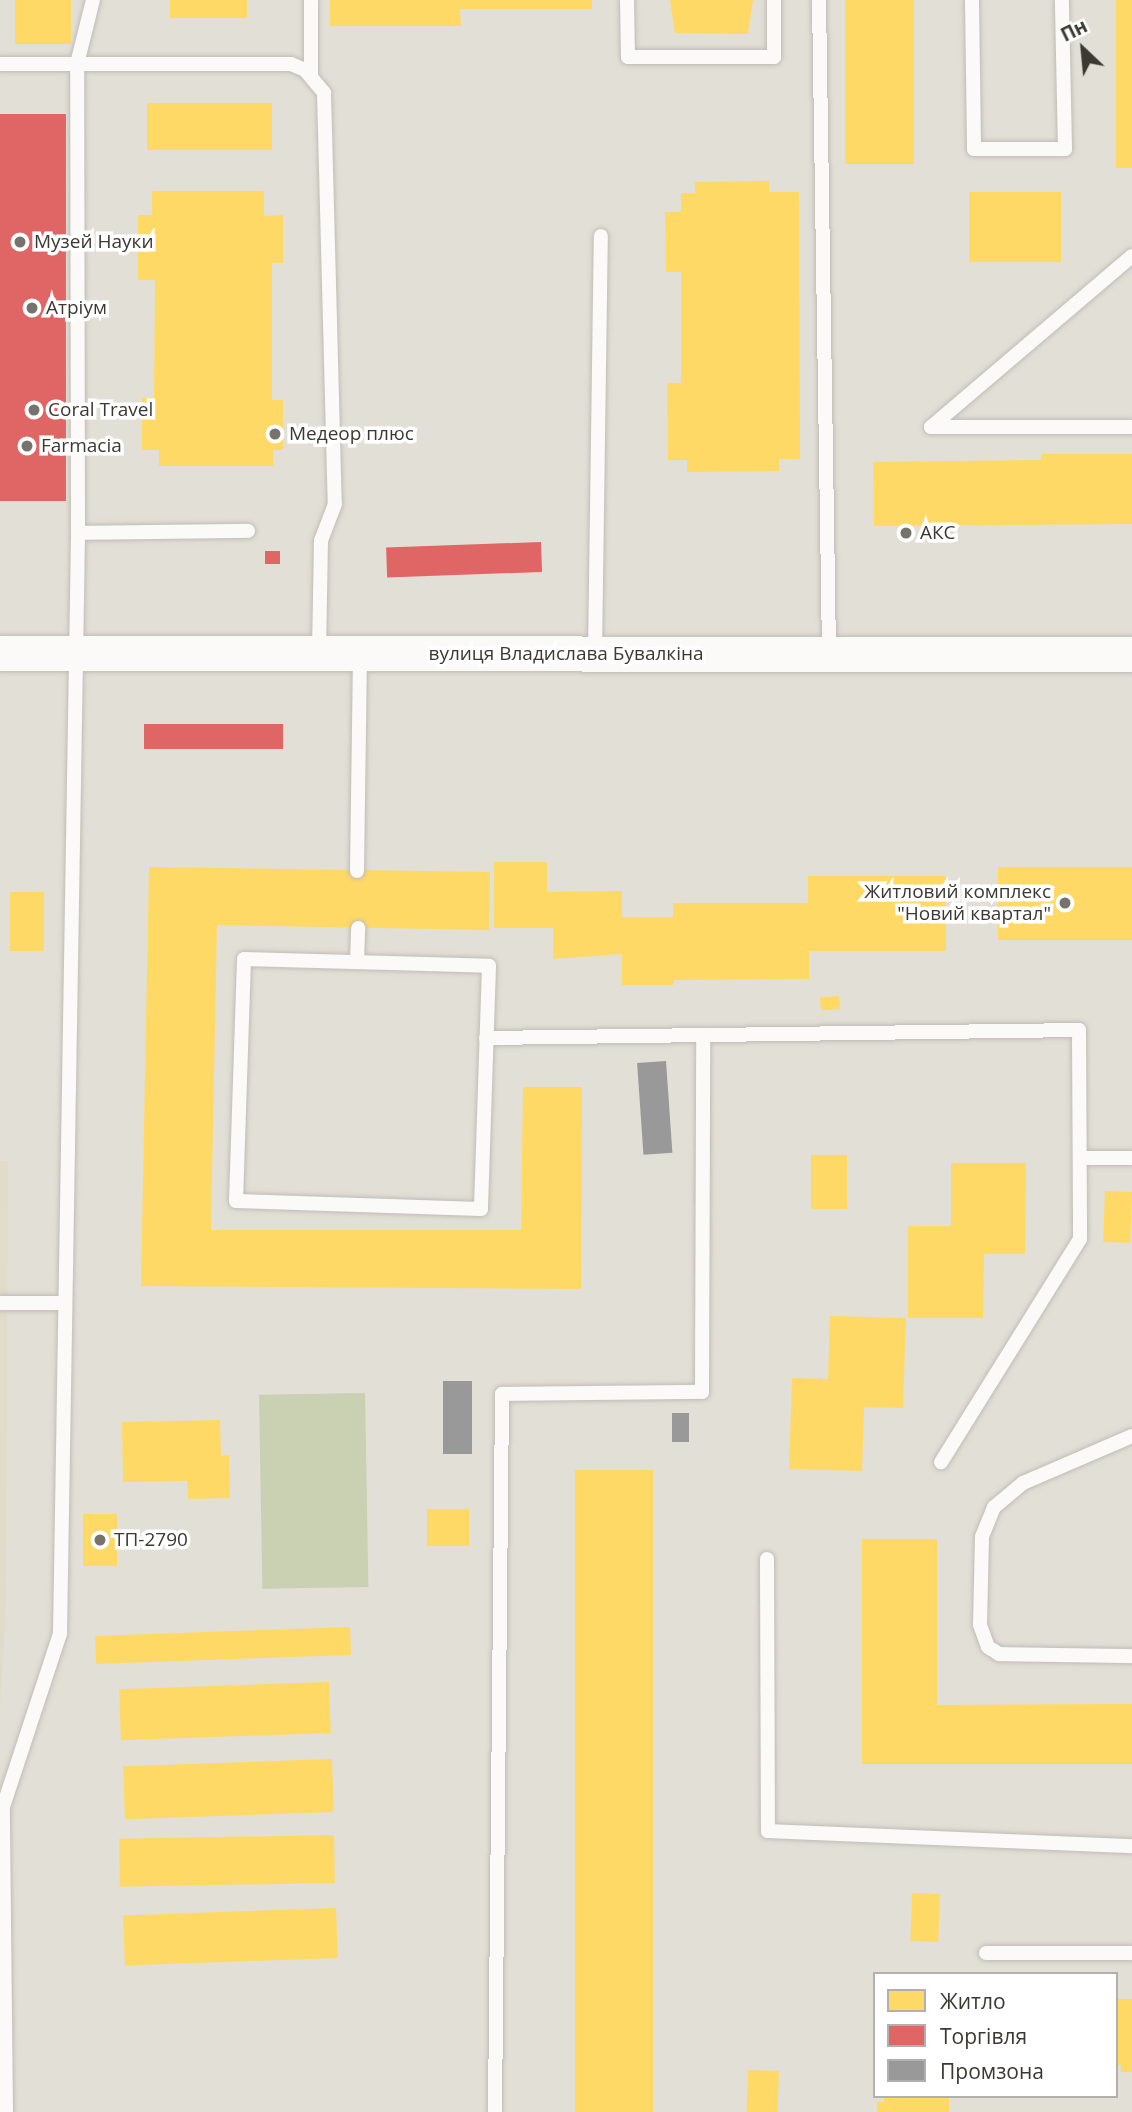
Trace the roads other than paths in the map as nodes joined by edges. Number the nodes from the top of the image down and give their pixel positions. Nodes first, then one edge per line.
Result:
1 (93, 0) edge
2 (311, 0) edge
3 (627, 0) edge
4 (774, 0) edge
5 (819, 0) edge
6 (972, 0) edge
7 (1062, 0) edge
8 (0, 64) edge
9 (77, 64) junction
10 (312, 76) junction
11 (601, 236) dead end
12 (1132, 256) edge
13 (1132, 427) edge
14 (247, 531) dead end
15 (78, 533) junction
16 (0, 653) edge
17 (76, 653) junction
18 (594, 653) junction
19 (319, 654) junction
20 (360, 654) junction
21 (829, 654) junction
22 (1132, 654) edge
23 (357, 871) dead end
24 (358, 928) dead end
25 (357, 962) junction
26 (703, 1037) junction
27 (486, 1038) junction
28 (1080, 1158) junction
29 (1132, 1158) edge
30 (0, 1303) edge
31 (63, 1303) junction
32 (1132, 1436) edge
33 (941, 1462) dead end
34 (767, 1559) dead end
35 (1132, 1656) edge
36 (1132, 1846) edge
37 (986, 1953) dead end
38 (1132, 1954) edge
39 (6, 2112) edge
40 (495, 2112) edge

1 - 9 lane
2 - 10 lane
3 - 4 lane
5 - 21 lane
6 - 7 lane
8 - 9 lane
9 - 10 lane
9 - 15 lane
10 - 19 lane
11 - 18 lane
12 - 13 lane
14 - 15 lane
15 - 17 lane
16 - 17 street, вулиця Владислава Бувалкіна
17 - 19 street, вулиця Владислава Бувалкіна
17 - 31 lane
18 - 20 street, вулиця Владислава Бувалкіна
18 - 21 street, вулиця Владислава Бувалкіна
19 - 20 street, вулиця Владислава Бувалкіна
20 - 23 lane
21 - 22 street, вулиця Владислава Бувалкіна
24 - 25 lane
25 - 27 lane
25 - 27 lane
26 - 27 lane
26 - 28 lane
26 - 40 lane
28 - 29 lane
28 - 33 lane
30 - 31 lane
31 - 39 lane
32 - 35 lane
34 - 36 lane
37 - 38 lane

